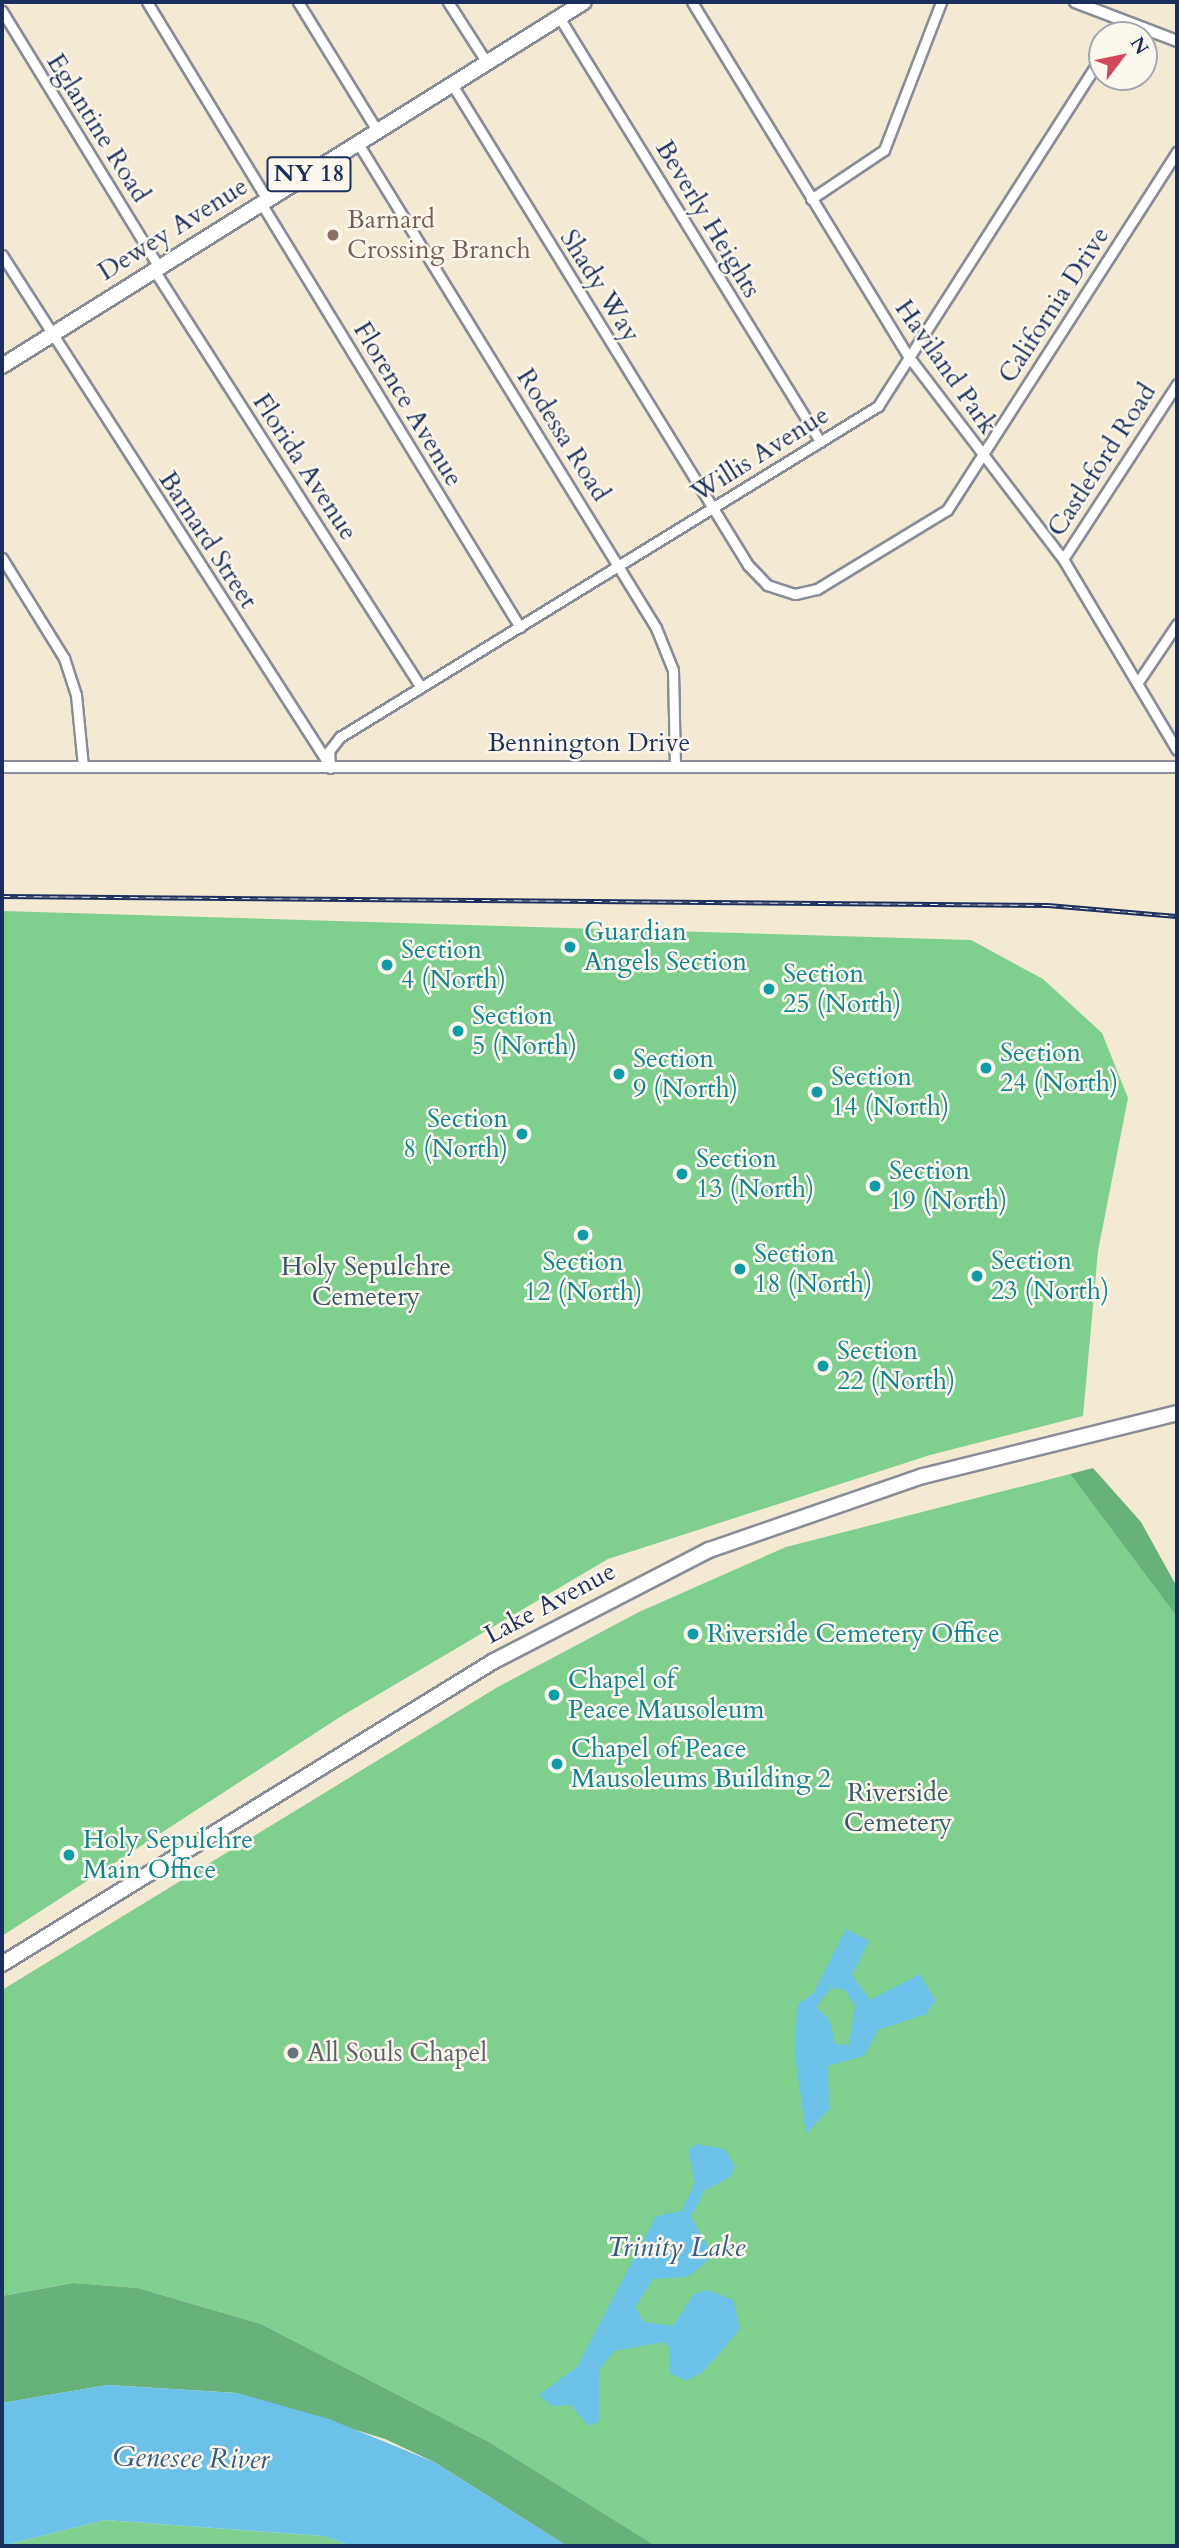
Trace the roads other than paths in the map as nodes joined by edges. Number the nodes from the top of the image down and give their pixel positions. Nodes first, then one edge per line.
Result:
1 (147, 2) edge
2 (298, 2) edge
3 (449, 2) edge
4 (584, 2) edge
5 (692, 2) edge
6 (941, 2) edge
7 (1075, 2) edge
8 (2, 11) edge
9 (559, 18) junction
10 (1125, 20) joint
11 (1177, 41) edge
12 (487, 63) junction
13 (1088, 78) edge
14 (453, 86) junction
15 (378, 132) junction
16 (359, 145) junction
17 (1177, 152) edge
18 (811, 199) junction
19 (264, 201) junction
20 (2, 255) edge
21 (156, 268) junction
22 (51, 335) junction
23 (909, 357) junction
24 (2, 366) edge
25 (1177, 384) edge
26 (820, 442) junction
27 (982, 455) junction
28 (712, 508) junction
29 (2, 558) edge
30 (1063, 559) junction
31 (619, 566) junction
32 (1177, 624) edge
33 (520, 626) junction
34 (1138, 682) junction
35 (421, 687) junction
36 (1177, 750) edge
37 (676, 766) junction
38 (2, 767) edge
39 (83, 767) junction
40 (1177, 767) edge
41 (330, 768) junction
42 (1177, 1413) edge
43 (2, 1964) edge

1 - 19 street, Florence Avenue
2 - 15 street
3 - 12 street
4 - 9 main road, Dewey Avenue / NY 18
5 - 18 street, Haviland Park
6 - 18 street
7 - 10 street
8 - 21 street, Eglantine Road
9 - 12 main road, Dewey Avenue / NY 18
9 - 26 street, Beverly Heights
10 - 11 street
12 - 14 main road, Dewey Avenue / NY 18
13 - 23 street, Willis Avenue
14 - 15 main road, Dewey Avenue / NY 18
14 - 28 street, Shady Way
15 - 16 main road, Dewey Avenue / NY 18
16 - 19 main road, Dewey Avenue / NY 18
16 - 31 street, Rodessa Road
17 - 27 street, California Drive
18 - 23 street, Haviland Park
19 - 21 main road, Dewey Avenue / NY 18
19 - 33 street, Florence Avenue
20 - 22 street, Barnard Street
21 - 22 main road, Dewey Avenue / NY 18
21 - 35 street, Florida Avenue
22 - 24 main road, Dewey Avenue / NY 18
22 - 41 street, Barnard Street
23 - 26 street, Willis Avenue
23 - 27 street, Haviland Park
25 - 30 street, Castleford Road
26 - 28 street, Willis Avenue
27 - 28 street, California Drive
27 - 30 street, Haviland Park
28 - 31 street, Willis Avenue
29 - 39 street
30 - 34 street, Haviland Park
31 - 33 street, Willis Avenue
31 - 37 street, Rodessa Road
32 - 34 street
33 - 35 street, Willis Avenue
34 - 36 street, Haviland Park
35 - 41 street, Willis Avenue
37 - 40 street, Bennington Drive
37 - 41 street, Bennington Drive
38 - 39 street, Bennington Drive
39 - 41 street, Bennington Drive
42 - 43 main road, Lake Avenue

